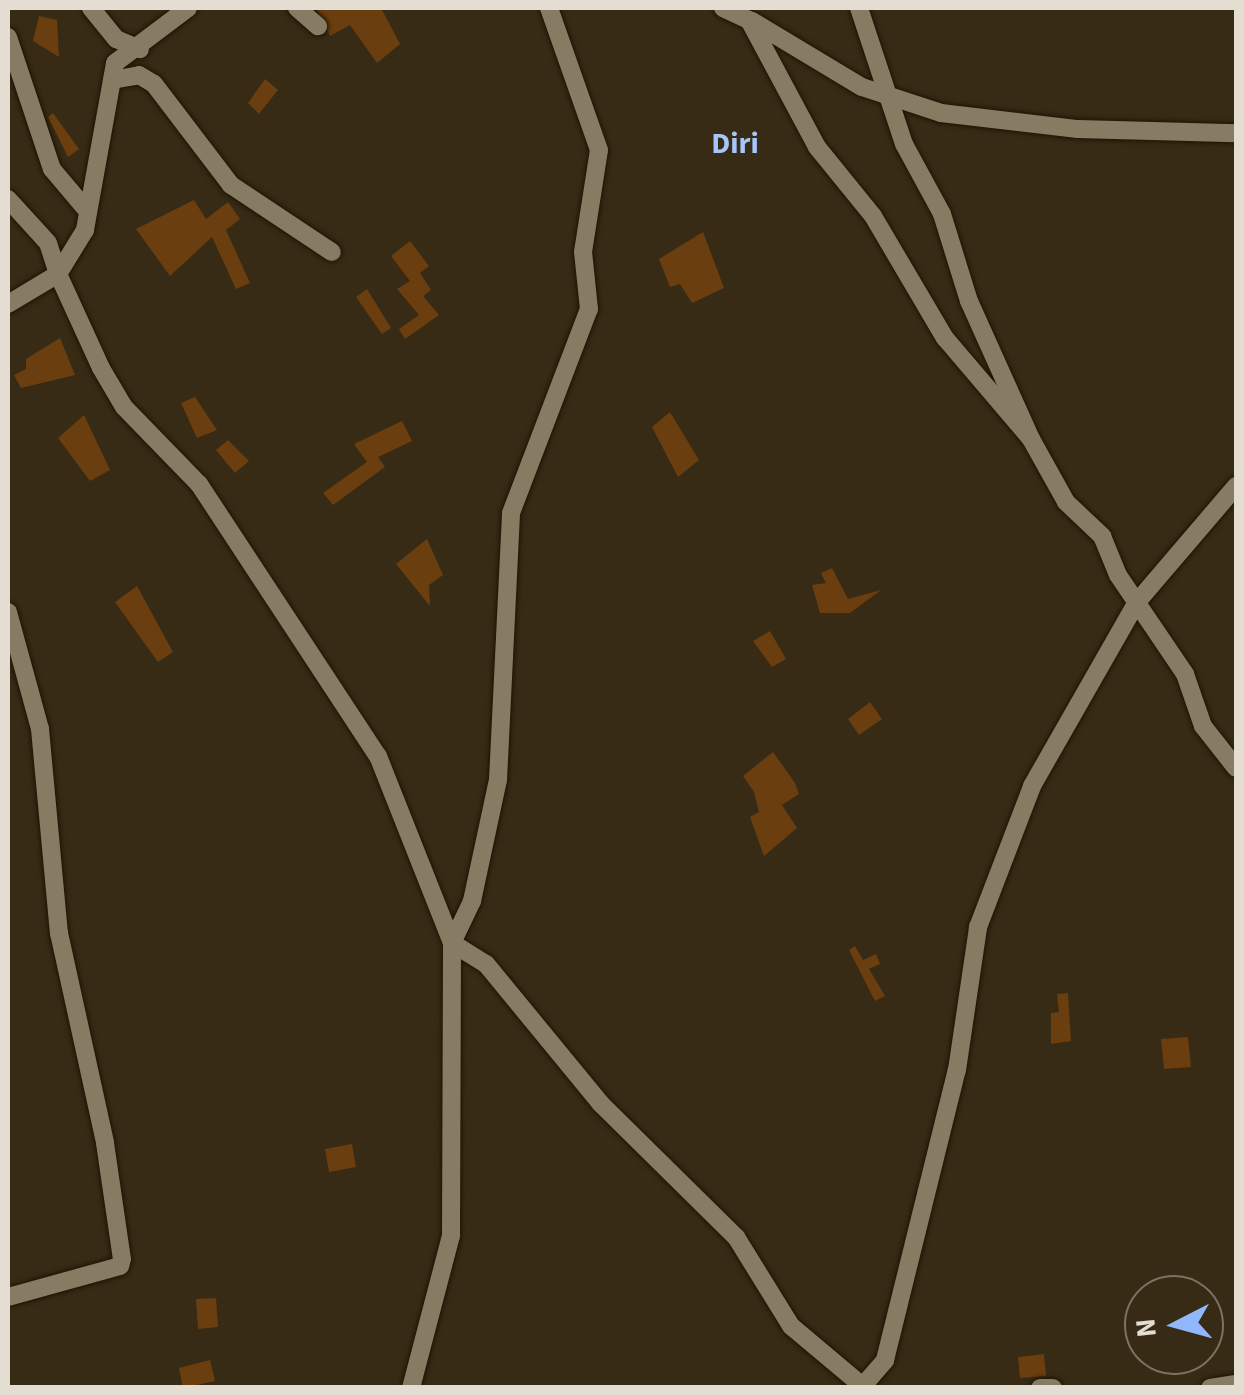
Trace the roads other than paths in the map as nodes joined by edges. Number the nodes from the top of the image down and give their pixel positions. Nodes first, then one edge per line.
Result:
1 (91, 8) edge
2 (188, 8) edge
3 (297, 8) edge
4 (549, 8) edge
5 (723, 8) edge
6 (859, 8) edge
7 (749, 20) junction
8 (318, 26) dead end
9 (8, 37) edge
10 (140, 49) junction
11 (112, 80) junction
12 (886, 94) junction
13 (1236, 133) edge
14 (8, 199) edge
15 (85, 208) junction
16 (332, 252) dead end
17 (58, 274) junction
18 (8, 304) edge
19 (1031, 439) junction
20 (1236, 486) edge
21 (1137, 602) junction
22 (8, 612) edge
23 (1236, 768) edge
24 (452, 943) junction
25 (8, 1297) edge
26 (1236, 1384) edge
27 (863, 1387) edge
28 (411, 1388) edge
29 (1040, 1388) edge
30 (1054, 1388) edge
31 (1210, 1388) edge

1 - 10 street
2 - 10 street
3 - 8 street
4 - 24 street
5 - 7 street
6 - 12 street
7 - 12 street
7 - 19 street
9 - 15 street
10 - 11 street
11 - 15 street
11 - 16 street
12 - 13 street
12 - 19 street
14 - 17 street
15 - 17 street
17 - 18 street
17 - 24 street
19 - 21 street
20 - 21 street
21 - 23 street
21 - 27 street
22 - 25 street
24 - 27 street
24 - 28 street
26 - 31 street
29 - 30 street

